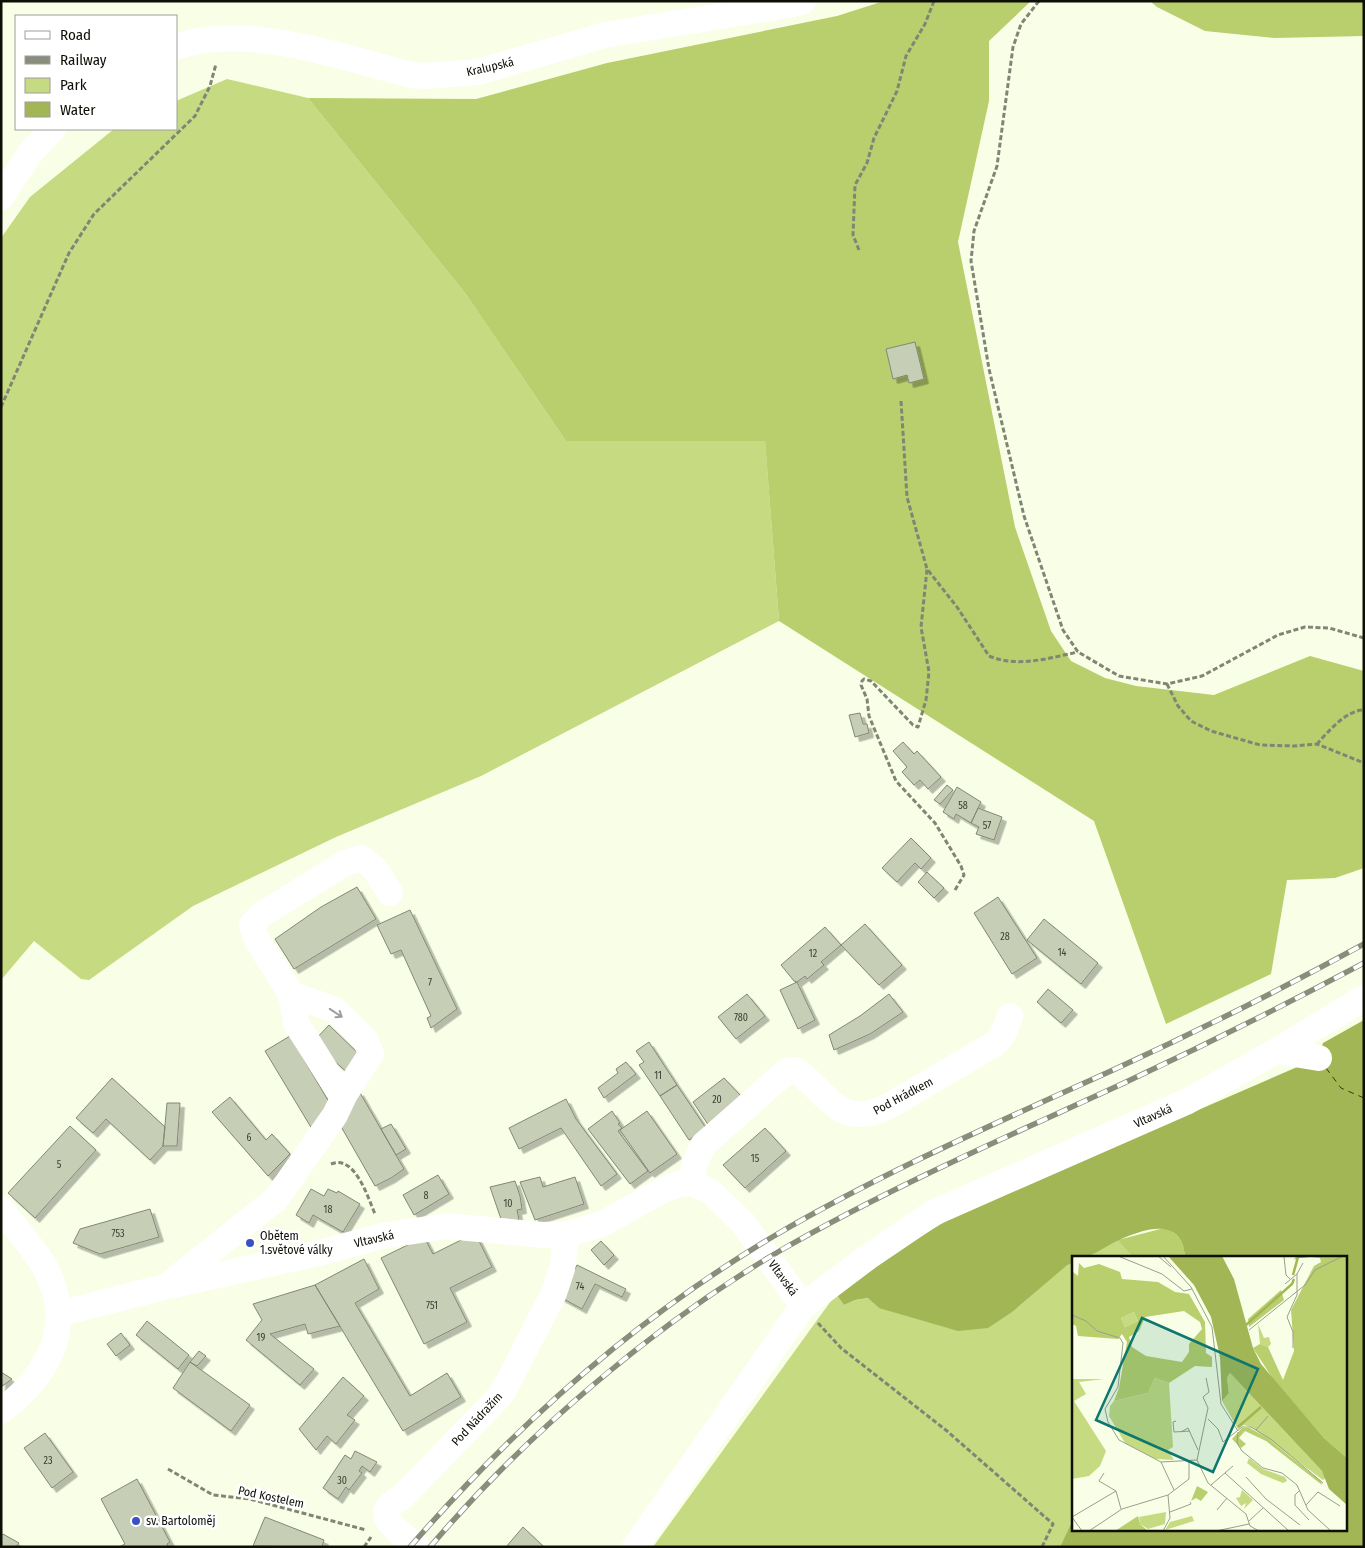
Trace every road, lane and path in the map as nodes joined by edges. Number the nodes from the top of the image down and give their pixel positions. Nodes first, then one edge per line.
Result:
1 (803, 1) edge
2 (934, 1) edge
3 (1039, 1) edge
4 (222, 39) junction
5 (178, 47) edge
6 (52, 130) edge
7 (1, 197) edge
8 (859, 250) dead end
9 (901, 402) dead end
10 (1, 407) edge
11 (927, 569) junction
12 (1364, 638) edge
13 (1078, 652) junction
14 (1167, 684) junction
15 (1364, 710) edge
16 (1317, 744) junction
17 (1364, 763) edge
18 (955, 890) dead end
19 (390, 892) dead end
20 (291, 994) junction
21 (1364, 998) edge
22 (1010, 1016) dead end
23 (1276, 1051) junction
24 (1318, 1058) dead end
25 (346, 1096) junction
26 (327, 1166) dead end
27 (691, 1183) junction
28 (1, 1209) edge
29 (9, 1233) edge
30 (567, 1234) junction
31 (382, 1236) junction
32 (168, 1286) junction
33 (803, 1306) junction
34 (58, 1314) junction
35 (1, 1411) edge
36 (168, 1469) dead end
37 (364, 1547) edge
38 (417, 1547) edge
39 (635, 1547) edge
40 (1042, 1547) edge

1 - 4 street, Kralupská
2 - 8 path
3 - 13 path
4 - 5 street, Kralupská
4 - 10 path
6 - 7 street
9 - 11 path
11 - 13 path
11 - 18 path
12 - 14 path
13 - 14 path
14 - 16 path
15 - 16 path
16 - 17 path
19 - 20 street
20 - 25 street
20 -> 25 street, Vltavská
21 - 23 street, Vltavská
22 - 27 street, Pod Hrádkem
23 - 24 street
23 - 33 street, Vltavská
25 - 32 street, Vltavská
26 - 31 path
27 - 30 street, Vltavská
27 - 33 street, Vltavská
28 - 29 street
29 - 34 street
30 - 31 street, Vltavská
30 - 38 street, Pod Nádražím
31 - 32 street, Vltavská
32 - 34 street, Vltavská
33 - 39 street
33 - 40 path
34 - 35 street
36 - 37 path, Pod Kostelem

